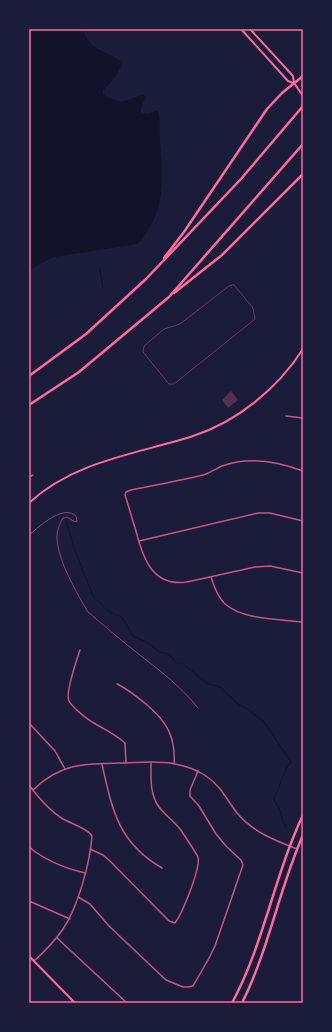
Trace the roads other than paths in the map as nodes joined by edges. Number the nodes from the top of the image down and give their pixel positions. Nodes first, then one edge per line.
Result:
1 (241, 29) edge
2 (250, 29) edge
3 (303, 76) edge
4 (294, 83) junction
5 (303, 96) edge
6 (303, 106) edge
7 (303, 144) edge
8 (303, 174) edge
9 (163, 260) junction
10 (169, 297) junction
11 (303, 349) edge
12 (143, 352) joint
13 (29, 376) edge
14 (29, 404) edge
15 (286, 416) dead end
16 (303, 418) edge
17 (303, 471) edge
18 (33, 475) dead end
19 (29, 478) edge
20 (29, 503) edge
21 (303, 521) edge
22 (139, 541) junction
23 (303, 573) edge
24 (210, 577) junction
25 (303, 622) edge
26 (80, 650) dead end
27 (117, 684) dead end
28 (29, 722) edge
29 (126, 763) junction
30 (151, 763) junction
31 (102, 764) junction
32 (174, 764) junction
33 (65, 769) junction
34 (198, 771) junction
35 (29, 785) edge
36 (32, 790) junction
37 (303, 815) edge
38 (303, 834) edge
39 (289, 846) junction
40 (29, 847) edge
41 (90, 849) junction
42 (297, 849) junction
43 (162, 868) dead end
44 (85, 873) junction
45 (78, 897) junction
46 (29, 902) edge
47 (70, 919) junction
48 (56, 938) junction
49 (29, 956) edge
50 (34, 961) junction
51 (75, 1003) edge
52 (127, 1003) edge
53 (232, 1003) edge
54 (242, 1003) edge

1 - 4 main road
2 - 4 main road
3 - 4 main road
4 - 5 main road
4 - 9 main road
6 - 9 main road
7 - 10 main road
8 - 10 main road
9 - 13 main road
10 - 14 main road
11 - 20 main road
12 - 12 lane
15 - 16 street
17 - 22 street
18 - 19 street
21 - 22 street
22 - 24 street
23 - 24 street
24 - 25 street
26 - 29 street
27 - 32 street
28 - 33 street
29 - 30 street
29 - 31 street
30 - 32 street
30 - 41 street
31 - 33 street
31 - 43 street
32 - 34 street
33 - 36 street
34 - 39 street
34 - 45 street
35 - 36 street
36 - 41 street
37 - 39 main road
38 - 42 main road
39 - 42 street
39 - 53 main road
40 - 44 street
41 - 44 street
42 - 54 main road
44 - 45 street
45 - 47 street
46 - 47 street
47 - 48 street
48 - 50 street
48 - 52 street
49 - 50 main road
50 - 51 main road

